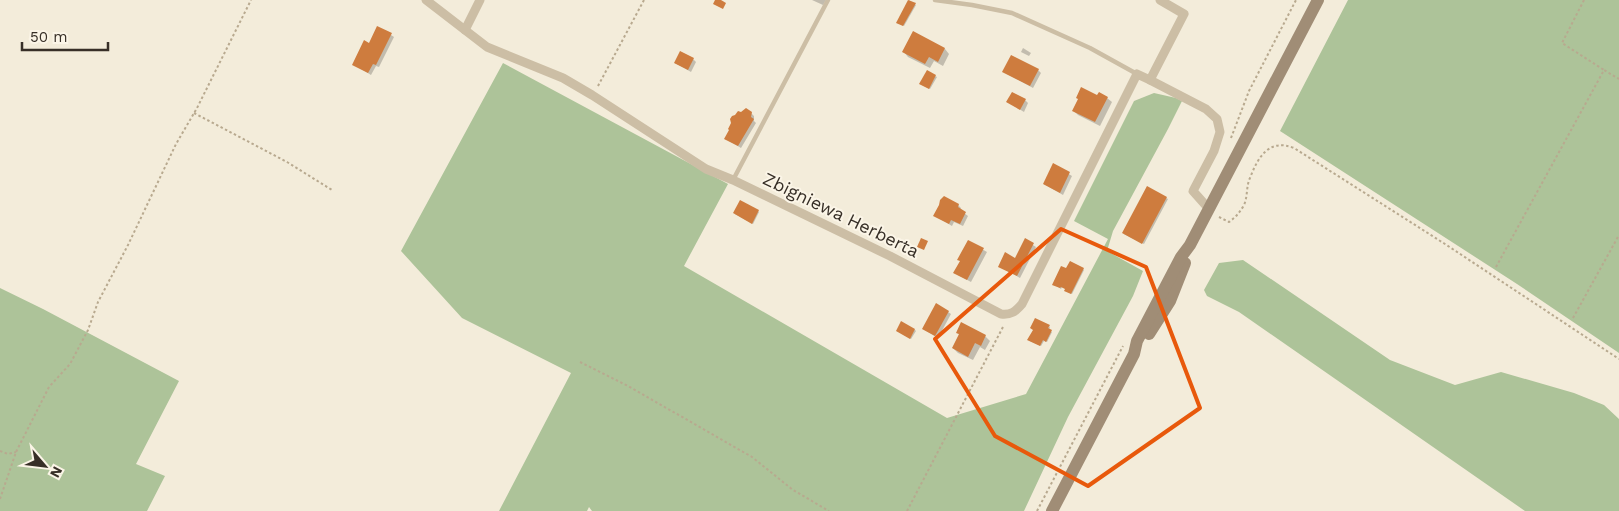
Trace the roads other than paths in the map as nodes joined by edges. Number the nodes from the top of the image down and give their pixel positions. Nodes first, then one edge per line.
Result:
1 (426, 0) edge
2 (480, 0) edge
3 (828, 0) edge
4 (935, 0) edge
5 (1160, 0) edge
6 (1318, 0) edge
7 (465, 30) junction
8 (1137, 74) junction
9 (1150, 80) junction
10 (733, 180) junction
11 (1209, 209) junction
12 (1052, 511) edge

1 - 7 street, Zbigniewa Herberta
2 - 7 street
3 - 10 lane
4 - 8 lane
5 - 9 street
6 - 11 main road
7 - 10 street, Zbigniewa Herberta
8 - 9 street
8 - 10 street, Zbigniewa Herberta
9 - 11 street
11 - 12 main road

